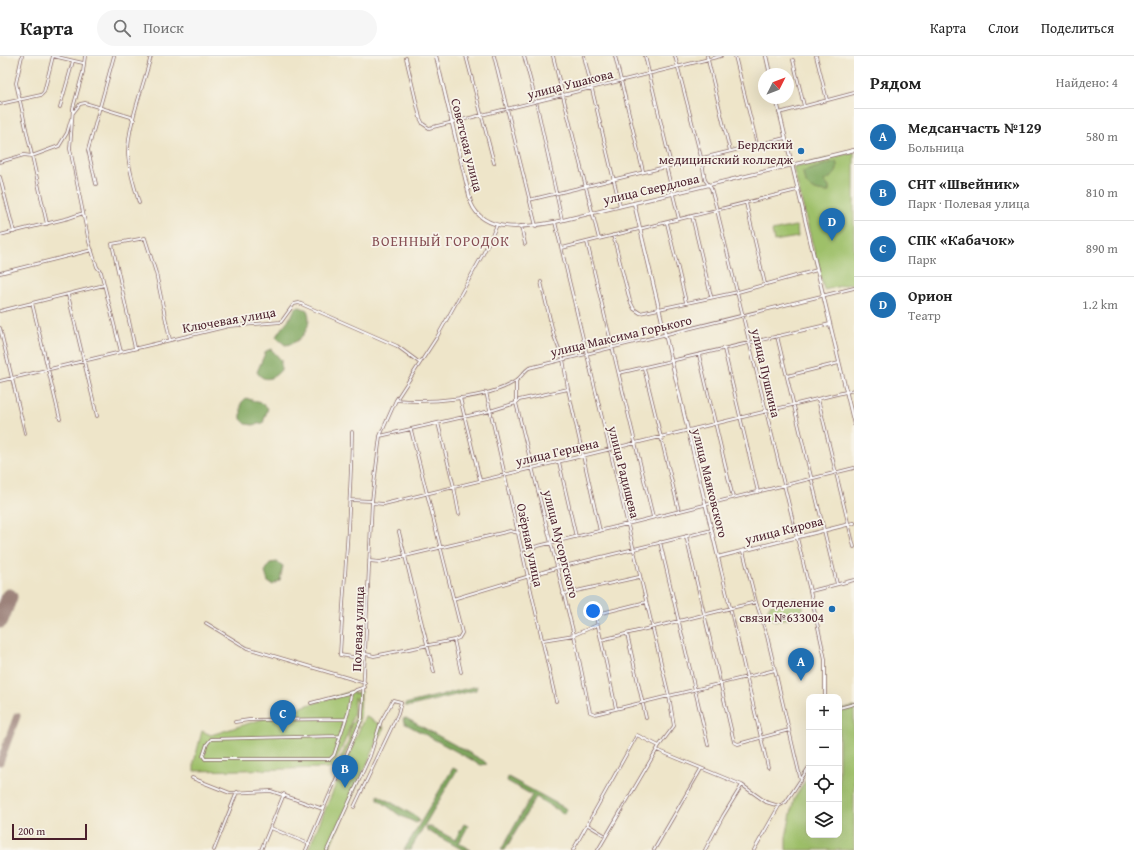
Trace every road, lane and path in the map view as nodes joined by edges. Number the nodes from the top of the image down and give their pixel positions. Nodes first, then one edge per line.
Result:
1 (22, 56) edge
2 (53, 56) edge
3 (85, 56) edge
4 (114, 56) edge
5 (151, 56) edge
6 (436, 56) edge
7 (466, 56) edge
8 (494, 56) edge
9 (524, 56) edge
10 (553, 56) edge
11 (584, 56) edge
12 (615, 56) edge
13 (645, 56) edge
14 (675, 56) edge
15 (707, 56) edge
16 (721, 56) edge
17 (736, 56) edge
18 (766, 56) edge
19 (816, 56) edge
20 (406, 57) edge
21 (707, 59) junction
22 (793, 60) dead end
23 (73, 61) junction
24 (83, 63) junction
25 (678, 66) junction
26 (769, 68) edge
27 (649, 74) junction
28 (621, 81) junction
29 (592, 88) junction
30 (854, 93) edge
31 (562, 95) junction
32 (20, 98) junction
33 (827, 100) junction
34 (536, 101) junction
35 (0, 104) edge
36 (777, 104) edge
37 (804, 106) junction
38 (60, 108) dead end
39 (100, 108) junction
40 (507, 108) junction
41 (779, 113) junction
42 (73, 114) junction
43 (481, 116) junction
44 (134, 120) junction
45 (451, 122) junction
46 (785, 138) junction
47 (757, 144) junction
48 (854, 150) edge
49 (730, 151) junction
50 (32, 156) junction
51 (701, 157) junction
52 (0, 162) edge
53 (494, 163) dead end
54 (671, 164) junction
55 (791, 165) junction
56 (666, 166) junction
57 (643, 171) junction
58 (0, 177) edge
59 (614, 179) junction
60 (96, 184) dead end
61 (709, 185) junction
62 (585, 186) junction
63 (797, 190) junction
64 (556, 193) junction
65 (672, 194) junction
66 (529, 200) junction
67 (139, 203) dead end
68 (634, 203) junction
69 (746, 203) junction
70 (620, 206) junction
71 (717, 210) junction
72 (82, 213) junction
73 (592, 213) junction
74 (692, 216) junction
75 (679, 219) junction
76 (562, 220) junction
77 (555, 222) junction
78 (666, 222) junction
79 (47, 224) junction
80 (497, 225) junction
81 (521, 226) junction
82 (536, 226) junction
83 (640, 229) junction
84 (14, 232) junction
85 (0, 235) edge
86 (614, 235) junction
87 (599, 239) junction
88 (587, 242) junction
89 (525, 244) dead end
90 (562, 248) junction
91 (92, 250) junction
92 (817, 270) junction
93 (0, 273) edge
94 (541, 282) dead end
95 (765, 284) junction
96 (104, 285) junction
97 (854, 288) edge
98 (738, 292) junction
99 (68, 295) junction
100 (711, 296) junction
101 (823, 297) junction
102 (686, 302) junction
103 (32, 303) junction
104 (659, 309) junction
105 (0, 311) edge
106 (744, 316) junction
107 (830, 324) junction
108 (0, 328) edge
109 (666, 335) junction
110 (777, 336) junction
111 (170, 340) junction
112 (750, 343) junction
113 (613, 347) junction
114 (135, 348) junction
115 (724, 349) junction
116 (121, 352) junction
117 (586, 354) junction
118 (699, 355) junction
119 (563, 359) junction
120 (83, 361) junction
121 (671, 362) junction
122 (420, 363) junction
123 (839, 363) junction
124 (644, 368) junction
125 (47, 370) junction
126 (620, 373) junction
127 (787, 376) junction
128 (12, 378) junction
129 (0, 381) edge
130 (516, 381) junction
131 (568, 389) junction
132 (854, 390) edge
133 (486, 392) junction
134 (846, 392) junction
135 (460, 398) junction
136 (818, 399) junction
137 (396, 400) junction
138 (516, 403) junction
139 (794, 404) junction
140 (490, 411) junction
141 (766, 411) junction
142 (97, 416) dead end
143 (465, 417) junction
144 (740, 417) junction
145 (60, 420) dead end
146 (438, 423) junction
147 (715, 423) junction
148 (854, 424) edge
149 (411, 430) junction
150 (687, 430) junction
151 (352, 432) dead end
152 (25, 433) dead end
153 (380, 436) junction
154 (661, 436) junction
155 (635, 442) junction
156 (609, 449) junction
157 (584, 455) junction
158 (559, 461) junction
159 (533, 467) junction
160 (854, 468) edge
161 (836, 473) junction
162 (506, 474) junction
163 (812, 479) junction
164 (480, 480) junction
165 (784, 485) junction
166 (454, 486) junction
167 (758, 492) junction
168 (427, 494) junction
169 (733, 498) junction
170 (350, 500) junction
171 (372, 502) junction
172 (705, 505) junction
173 (679, 511) junction
174 (459, 514) dead end
175 (654, 518) junction
176 (854, 523) edge
177 (627, 524) junction
178 (848, 525) junction
179 (600, 530) junction
180 (712, 530) junction
181 (824, 531) junction
182 (399, 532) dead end
183 (519, 533) junction
184 (686, 536) junction
185 (576, 537) junction
186 (797, 538) junction
187 (660, 542) junction
188 (550, 543) junction
189 (854, 547) edge
190 (633, 548) junction
191 (441, 549) junction
192 (522, 550) junction
193 (743, 551) junction
194 (405, 556) junction
195 (718, 557) junction
196 (369, 561) junction
197 (556, 568) junction
198 (528, 577) junction
199 (639, 577) junction
200 (854, 580) edge
201 (837, 584) junction
202 (810, 591) junction
203 (563, 594) junction
204 (453, 599) junction
205 (646, 602) junction
206 (756, 602) junction
207 (731, 609) junction
208 (705, 615) junction
209 (680, 621) junction
210 (206, 624) dead end
211 (597, 625) junction
212 (653, 628) junction
213 (627, 634) junction
214 (574, 635) junction
215 (454, 640) junction
216 (542, 640) junction
217 (601, 640) junction
218 (426, 646) junction
219 (366, 654) junction
220 (365, 660) junction
221 (775, 670) junction
222 (434, 672) dead end
223 (461, 672) dead end
224 (747, 678) junction
225 (365, 683) junction
226 (721, 683) junction
227 (365, 687) junction
228 (696, 690) junction
229 (353, 692) junction
230 (825, 694) edge
231 (669, 696) junction
232 (556, 701) dead end
233 (641, 702) junction
234 (311, 703) dead end
235 (854, 704) edge
236 (842, 707) edge
237 (616, 708) junction
238 (646, 718) dead end
239 (346, 719) junction
240 (235, 722) dead end
241 (789, 730) junction
242 (340, 736) junction
243 (761, 738) junction
244 (708, 745) dead end
245 (659, 746) junction
246 (657, 750) junction
247 (768, 767) dead end
248 (701, 769) junction
249 (806, 772) edge
250 (192, 778) dead end
251 (801, 781) junction
252 (742, 785) junction
253 (237, 792) junction
254 (284, 794) junction
255 (779, 806) junction
256 (354, 807) dead end
257 (324, 809) junction
258 (588, 825) junction
259 (271, 828) junction
260 (606, 836) junction
261 (309, 844) junction
262 (214, 850) edge
263 (262, 850) edge
264 (306, 850) edge
265 (327, 850) edge
266 (573, 850) edge
267 (598, 850) edge
268 (654, 850) edge
269 (705, 850) edge
270 (754, 850) edge

1 - 32 street
2 - 23 street
2 - 32 street
3 - 24 street
4 - 39 street
5 - 44 street
6 - 45 street, Советская улица
7 - 43 street
8 - 40 street
9 - 34 street
10 - 31 street
11 - 29 street
12 - 28 street
13 - 27 street
14 - 25 street, улица Пушкина
15 - 21 street
16 - 21 street, улица Ушакова
17 - 47 street
18 - 26 street
19 - 33 street
20 - 45 street, улица Ушакова
21 - 25 street, улица Ушакова
21 - 49 street
22 - 37 street
23 - 24 street
23 - 38 street
24 - 42 street
25 - 27 street, улица Ушакова
25 - 51 street, улица Пушкина
27 - 28 street, улица Ушакова
27 - 54 street
28 - 29 street, улица Ушакова
28 - 57 street
29 - 31 street, улица Ушакова
29 - 59 street
30 - 33 street
31 - 34 street, улица Ушакова
31 - 62 street
32 - 35 street
32 - 50 street
33 - 37 street
34 - 40 street, улица Ушакова
34 - 64 street
36 - 41 street
37 - 41 street
39 - 42 street
39 - 44 street
39 - 60 street
40 - 43 street, улица Ушакова
40 - 66 street
41 - 46 street
42 - 50 street
42 - 72 street
43 - 45 street, улица Ушакова
43 - 53 street
44 - 67 street
45 - 80 street, Советская улица
46 - 47 street
46 - 55 street
47 - 49 street
48 - 55 street, улица Свердлова
49 - 51 street
50 - 52 street
50 - 79 street
51 - 54 street
51 - 61 street, улица Пушкина
54 - 56 street
55 - 61 street, улица Свердлова
55 - 63 street
56 - 57 street
56 - 65 street
57 - 59 street
58 - 84 street
59 - 62 street
59 - 70 street
61 - 65 street, улица Свердлова
61 - 71 street, улица Пушкина
62 - 64 street
62 - 73 street
63 - 69 street
63 - 92 street
64 - 66 street
64 - 76 street
65 - 68 street, улица Свердлова
65 - 75 street
66 - 82 street
68 - 70 street, улица Свердлова
68 - 83 street, улица Маяковского
69 - 71 street
69 - 95 street
70 - 73 street, улица Свердлова
71 - 74 street
71 - 98 street, улица Пушкина
72 - 79 street
72 - 91 street
73 - 76 street, улица Свердлова
73 - 87 street
74 - 75 street
74 - 100 street
75 - 78 street
76 - 77 street, улица Свердлова
77 - 82 street, улица Свердлова
77 - 90 street, улица Радищева
78 - 83 street
78 - 102 street
79 - 84 street
80 - 81 street, улица Свердлова
80 - 122 street, Полевая улица
81 - 82 street, улица Свердлова
81 - 89 street
83 - 86 street
83 - 104 street, улица Маяковского
84 - 85 street
86 - 87 street
86 - 104 street
87 - 88 street
88 - 90 street
88 - 113 street
90 - 117 street, улица Радищева
91 - 93 street
91 - 96 street
92 - 95 street
92 - 101 street
94 - 119 street
95 - 98 street
96 - 99 street
96 - 116 street
97 - 101 street, улица Максима Горького
98 - 100 street
98 - 106 street, улица Пушкина
99 - 103 street
99 - 120 street
100 - 102 street
101 - 106 street, улица Максима Горького
101 - 107 street
102 - 104 street
103 - 105 street
103 - 125 street
104 - 109 street, улица Маяковского
106 - 109 street, улица Максима Горького
106 - 112 street, улица Пушкина
107 - 110 street
107 - 123 street
108 - 128 street
109 - 113 street, улица Максима Горького
109 - 121 street, улица Маяковского
110 - 112 street
110 - 127 street
111 - 114 street, Ключевая улица
111 - 114 street
111 - 122 street, Ключевая улица
112 - 115 street
112 - 141 street, улица Пушкина
113 - 117 street, улица Максима Горького
113 - 126 street
114 - 116 street, Ключевая улица
115 - 118 street
115 - 144 street
116 - 120 street, Ключевая улица
117 - 119 street, улица Максима Горького
117 - 156 street, улица Радищева
118 - 121 street
118 - 147 street
119 - 130 street, улица Максима Горького
119 - 131 street
120 - 125 street, Ключевая улица
120 - 142 street
121 - 124 street
121 - 150 street, улица Маяковского
122 - 137 street, Полевая улица
123 - 127 street
123 - 134 street
124 - 126 street
124 - 154 street
125 - 128 street, Ключевая улица
125 - 145 street
126 - 155 street
127 - 139 street
128 - 129 street, Ключевая улица
128 - 152 street
130 - 133 street, улица Максима Горького
130 - 138 street, улица Мусоргского
131 - 138 street
131 - 157 street
132 - 134 street, улица Герцена
133 - 135 street, улица Максима Горького
133 - 140 street, Озёрная улица
134 - 136 street, улица Герцена
134 - 148 street
135 - 137 street, улица Максима Горького
135 - 143 street
136 - 139 street, улица Герцена
136 - 161 street
137 - 153 street, Полевая улица
138 - 140 street
138 - 159 street, улица Мусоргского
139 - 141 street, улица Герцена
139 - 163 street
140 - 143 street
140 - 162 street, Озёрная улица
141 - 144 street, улица Герцена
141 - 165 street, улица Пушкина
143 - 146 street
143 - 164 street
144 - 147 street, улица Герцена
144 - 167 street
146 - 149 street
146 - 166 street
147 - 150 street, улица Герцена
147 - 169 street
149 - 153 street
149 - 168 street
150 - 154 street, улица Герцена
150 - 172 street, улица Маяковского
151 - 170 street
153 - 171 street, Полевая улица
154 - 155 street, улица Герцена
154 - 173 street
155 - 156 street, улица Герцена
155 - 175 street
156 - 157 street, улица Герцена
156 - 177 street, улица Радищева
157 - 158 street, улица Герцена
157 - 179 street
158 - 159 street, улица Герцена
158 - 185 street
159 - 162 street, улица Герцена
159 - 188 street, улица Мусоргского
160 - 161 street
161 - 163 street
161 - 178 street
162 - 164 street, улица Герцена
162 - 183 street, Озёрная улица
163 - 165 street
163 - 181 street
164 - 166 street, улица Герцена
165 - 167 street
165 - 186 street, улица Пушкина
166 - 168 street, улица Герцена
166 - 174 street
167 - 169 street
168 - 171 street, улица Герцена
168 - 191 street
169 - 172 street
170 - 171 street, улица Герцена
170 - 220 street
171 - 196 street, Полевая улица
172 - 173 street
172 - 180 street, улица Маяковского
173 - 175 street
175 - 177 street
176 - 178 street, улица Кирова
177 - 179 street
177 - 190 street, улица Радищева
178 - 181 street, улица Кирова
178 - 189 street
179 - 185 street
180 - 184 street
180 - 195 street, улица Маяковского
181 - 186 street, улица Кирова
181 - 201 street
182 - 194 street
183 - 191 street
183 - 192 street, Озёрная улица
184 - 187 street
184 - 208 street
185 - 188 street
186 - 193 street, улица Кирова
186 - 202 street, улица Пушкина
187 - 190 street
187 - 209 street
188 - 192 street
188 - 197 street, улица Мусоргского
190 - 197 street
190 - 199 street, улица Радищева
191 - 194 street
191 - 204 street
192 - 198 street, Озёрная улица
193 - 195 street, улица Кирова
193 - 206 street
194 - 196 street
194 - 218 street
195 - 207 street, улица Маяковского
196 - 219 street, Полевая улица
197 - 198 street
197 - 203 street, улица Мусоргского
198 - 204 street
198 - 216 street, Озёрная улица
199 - 203 street
199 - 205 street, улица Радищева
200 - 201 street
201 - 202 street
202 - 230 street, улица Пушкина
203 - 214 street, улица Мусоргского
204 - 215 street
205 - 211 street
205 - 212 street, улица Радищева
206 - 207 street
206 - 221 street
207 - 208 street
207 - 224 street, улица Маяковского
208 - 209 street
208 - 226 street
209 - 212 street
209 - 228 street
210 - 225 street
211 - 214 street
211 - 217 street
212 - 213 street
212 - 231 street, улица Радищева
213 - 217 street
213 - 233 street
214 - 216 street
214 - 237 street, улица Мусоргского
215 - 218 street
215 - 223 street
216 - 232 street, Озёрная улица
217 - 237 street
218 - 219 street
218 - 222 street
219 - 220 street, Полевая улица
220 - 225 street, Полевая улица
221 - 224 street
221 - 241 street
224 - 226 street
224 - 243 street, улица Маяковского
225 - 227 street, Полевая улица
226 - 228 street
226 - 243 street
227 - 229 street
227 - 257 street, Полевая улица
228 - 231 street
228 - 244 street
229 - 234 street
229 - 239 street
231 - 233 street
231 - 245 street, улица Радищева
233 - 237 street
233 - 238 street
235 - 236 street
239 - 240 street
239 - 242 street
241 - 243 street
241 - 251 street
242 - 242 street
243 - 247 street, улица Маяковского
245 - 246 street
245 - 258 street
246 - 248 street
246 - 260 street
248 - 252 street
248 - 268 street
249 - 251 street
250 - 253 street
251 - 255 street
252 - 255 street
252 - 269 street
253 - 254 street
253 - 262 street
254 - 257 street
254 - 259 street
255 - 270 street
256 - 265 street
257 - 261 street, Полевая улица
258 - 260 street
258 - 266 street
259 - 261 street
259 - 263 street
260 - 267 street
261 - 264 street, Полевая улица

